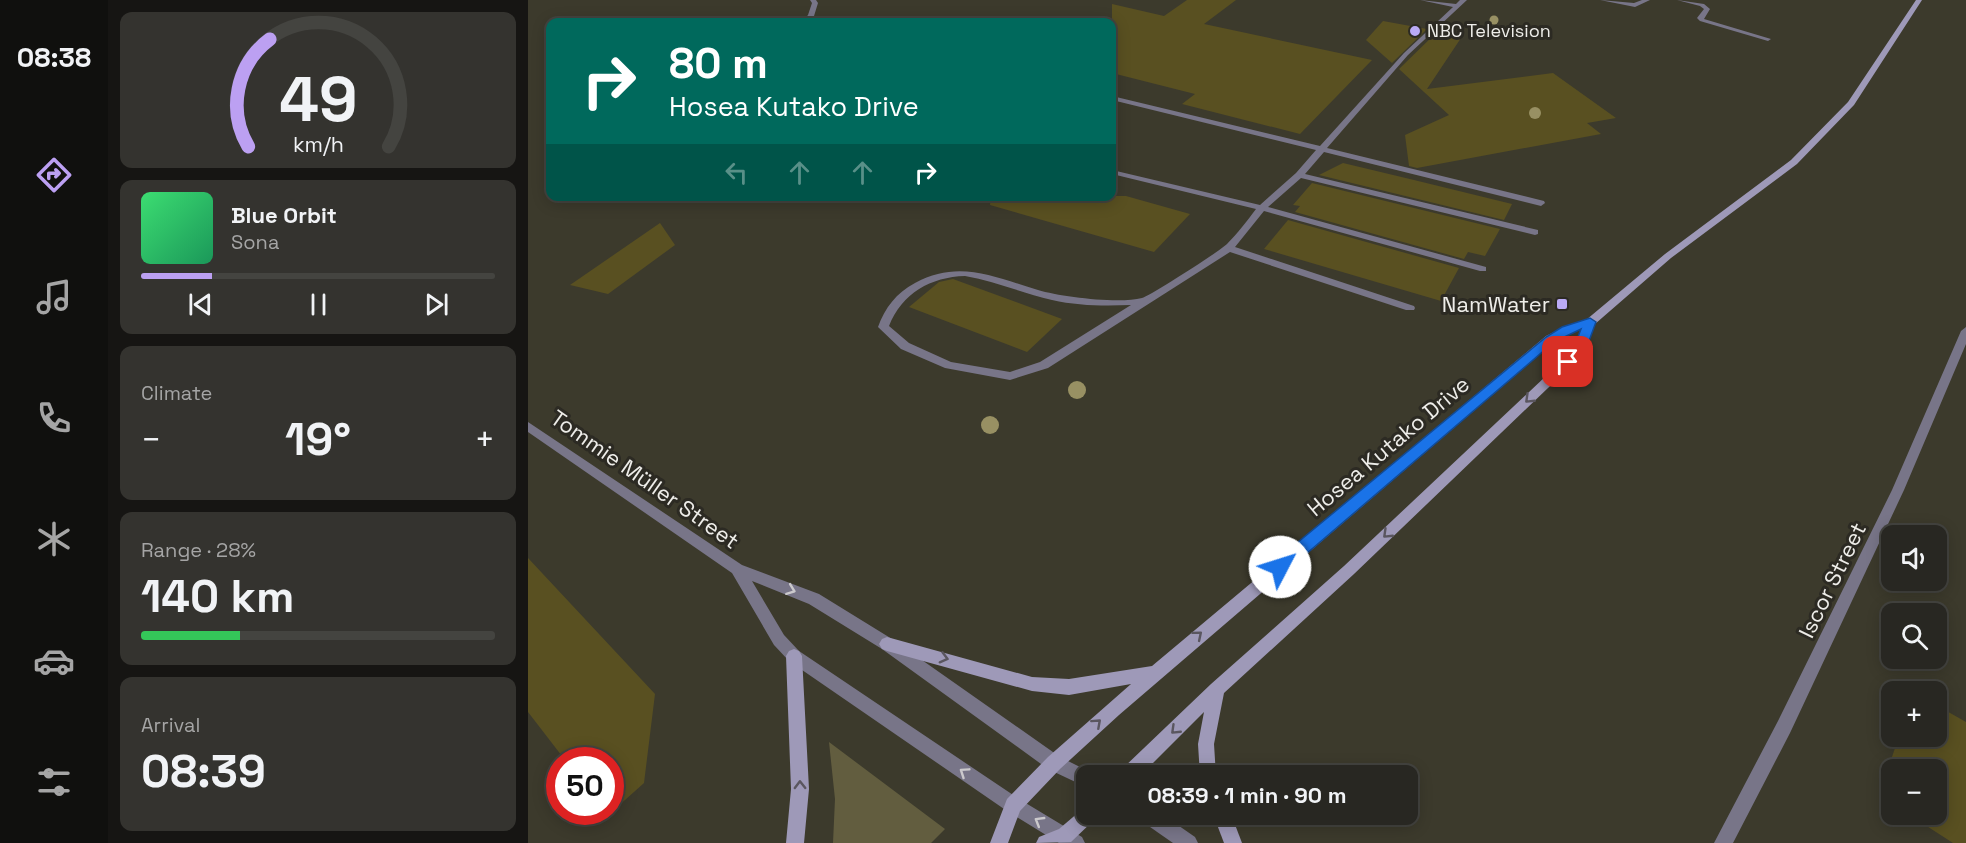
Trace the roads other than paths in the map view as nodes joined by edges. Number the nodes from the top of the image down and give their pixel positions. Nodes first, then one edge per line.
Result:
1 (813, 0) edge
2 (1423, 0) edge
3 (1603, 0) edge
4 (1647, 0) edge
5 (1680, 0) edge
6 (1919, 0) edge
7 (1461, 3) edge
8 (809, 18) edge
9 (1768, 39) dead end
10 (1116, 99) edge
11 (1320, 151) junction
12 (1116, 173) edge
13 (1299, 175) junction
14 (1540, 203) dead end
15 (1262, 208) junction
16 (1535, 232) dead end
17 (1228, 248) junction
18 (1483, 269) dead end
19 (1145, 301) junction
20 (1410, 308) dead end
21 (1590, 322) junction
22 (1966, 330) edge
23 (528, 426) edge
24 (737, 569) junction
25 (887, 644) junction
26 (794, 656) junction
27 (1153, 673) junction
28 (1218, 689) junction
29 (1054, 763) junction
30 (1139, 765) edge
31 (1207, 765) edge
32 (1076, 774) edge
33 (1013, 805) junction
34 (1080, 825) edge
35 (1162, 825) edge
36 (1226, 825) edge
37 (1070, 840) edge
38 (795, 843) edge
39 (999, 843) edge
40 (1045, 843) edge
41 (1189, 843) edge
42 (1233, 843) edge
43 (1723, 843) edge

1 - 8 street
2 - 7 street
3 - 4 street
5 - 9 street
6 - 21 main road, Hosea Kutako Drive
7 - 11 street
10 - 11 street
11 - 13 street
11 - 14 street
12 - 15 street
13 - 15 street
13 - 16 street
15 - 17 street
15 - 18 street
17 - 19 street
17 - 20 street
19 - 19 street
27 -> 21 main road, Hosea Kutako Drive
21 -> 28 main road, Hosea Kutako Drive
22 - 43 street, Iscor Street
23 - 24 street, Tommie Müller Street
24 -> 25 street, Tommie Müller Street
24 - 26 street, Tommie Müller Street
25 -> 27 main road
25 - 29 street, Tommie Müller Street
33 -> 26 street, Tommie Müller Street
38 -> 26 main road
29 -> 27 main road, Hosea Kutako Drive
28 -> 30 main road, Hosea Kutako Drive
28 - 31 main road
29 - 32 street, Tommie Müller Street
29 - 33 main road, Hosea Kutako Drive
37 -> 33 street, Tommie Müller Street
33 - 39 main road, Hosea Kutako Drive
34 - 37 main road
35 - 41 street
36 - 42 main road
37 - 40 main road

